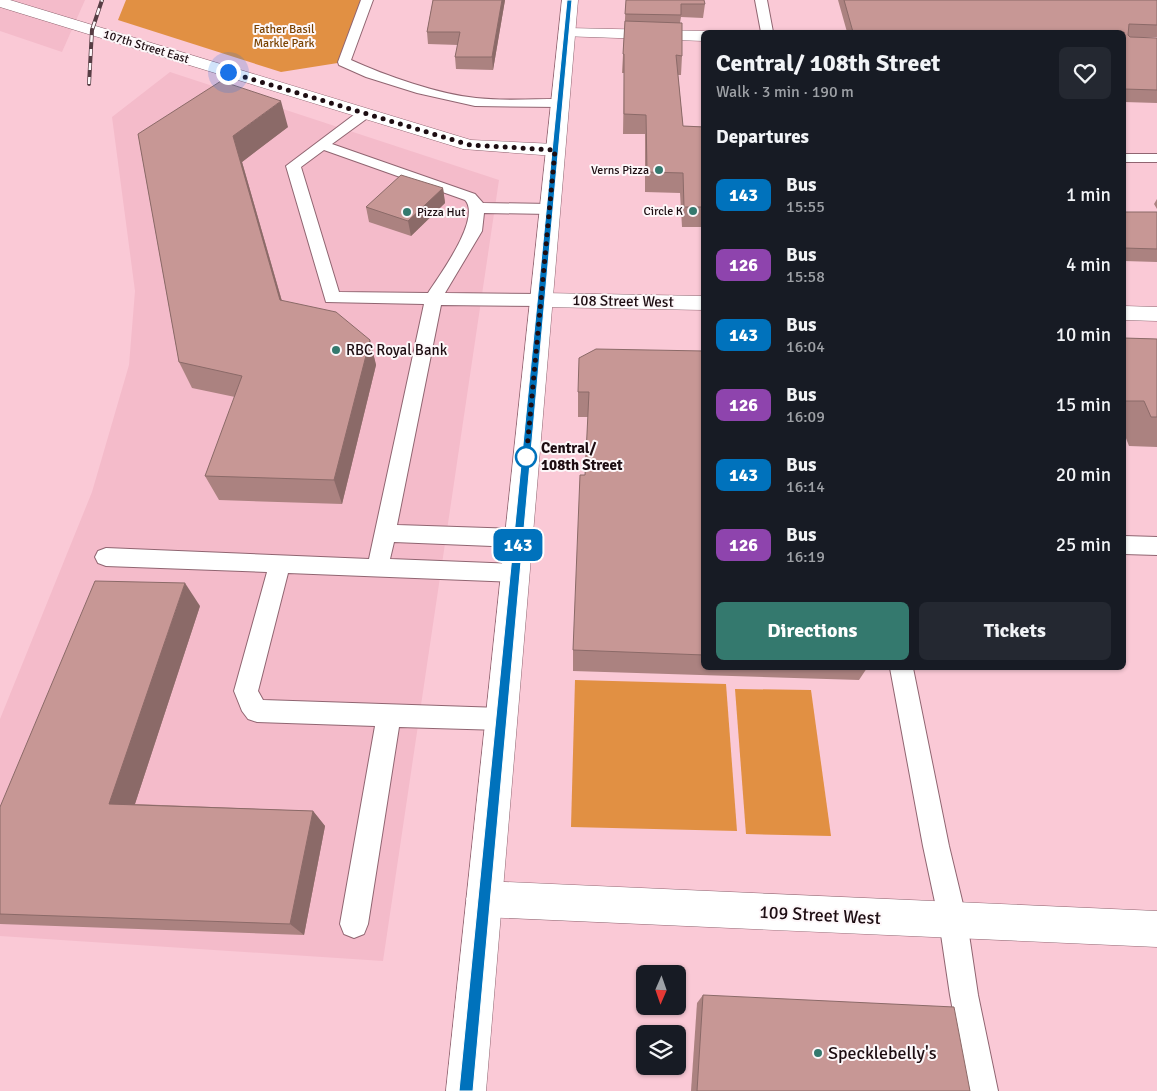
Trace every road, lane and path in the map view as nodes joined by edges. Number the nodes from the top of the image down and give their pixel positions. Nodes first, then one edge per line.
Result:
1 (367, 0) edge
2 (570, 0) edge
3 (761, 0) edge
4 (0, 2) edge
5 (767, 30) edge
6 (567, 33) junction
7 (701, 36) edge
8 (560, 104) junction
9 (364, 114) junction
10 (322, 145) junction
11 (555, 150) junction
12 (1126, 158) edge
13 (1157, 158) edge
14 (478, 208) junction
15 (550, 209) junction
16 (433, 300) junction
17 (542, 300) junction
18 (701, 303) edge
19 (1126, 313) edge
20 (1157, 314) edge
21 (385, 533) junction
22 (518, 538) junction
23 (1126, 545) edge
24 (1157, 546) edge
25 (106, 557) dead end
26 (280, 564) junction
27 (378, 568) junction
28 (514, 573) junction
29 (901, 670) edge
30 (389, 715) junction
31 (501, 719) junction
32 (484, 899) junction
33 (953, 921) junction
34 (354, 924) dead end
35 (1157, 929) edge
36 (466, 1091) edge
37 (982, 1091) edge

1 - 8 lane
2 - 6 street
3 - 5 lane
4 - 9 street, 107th Street East
6 - 7 street
6 - 8 street
8 - 11 street
9 - 10 lane
9 - 11 street, 107th Street East
10 - 14 lane
10 - 16 lane
11 - 15 street
12 - 13 lane
14 - 15 lane
14 - 16 lane
15 - 17 street
16 - 17 lane
16 - 21 lane
17 - 18 street, 108 Street West
17 - 22 street
19 - 20 street
21 - 22 lane
21 - 27 lane
22 - 28 street
23 - 24 lane
25 - 26 lane
26 - 27 lane
26 - 30 lane
27 - 28 lane
28 - 31 street
29 - 33 lane
30 - 31 lane
30 - 34 lane
31 - 32 street
32 - 33 street, 109 Street West
32 - 36 street
33 - 35 street, 109 Street West
33 - 37 lane

